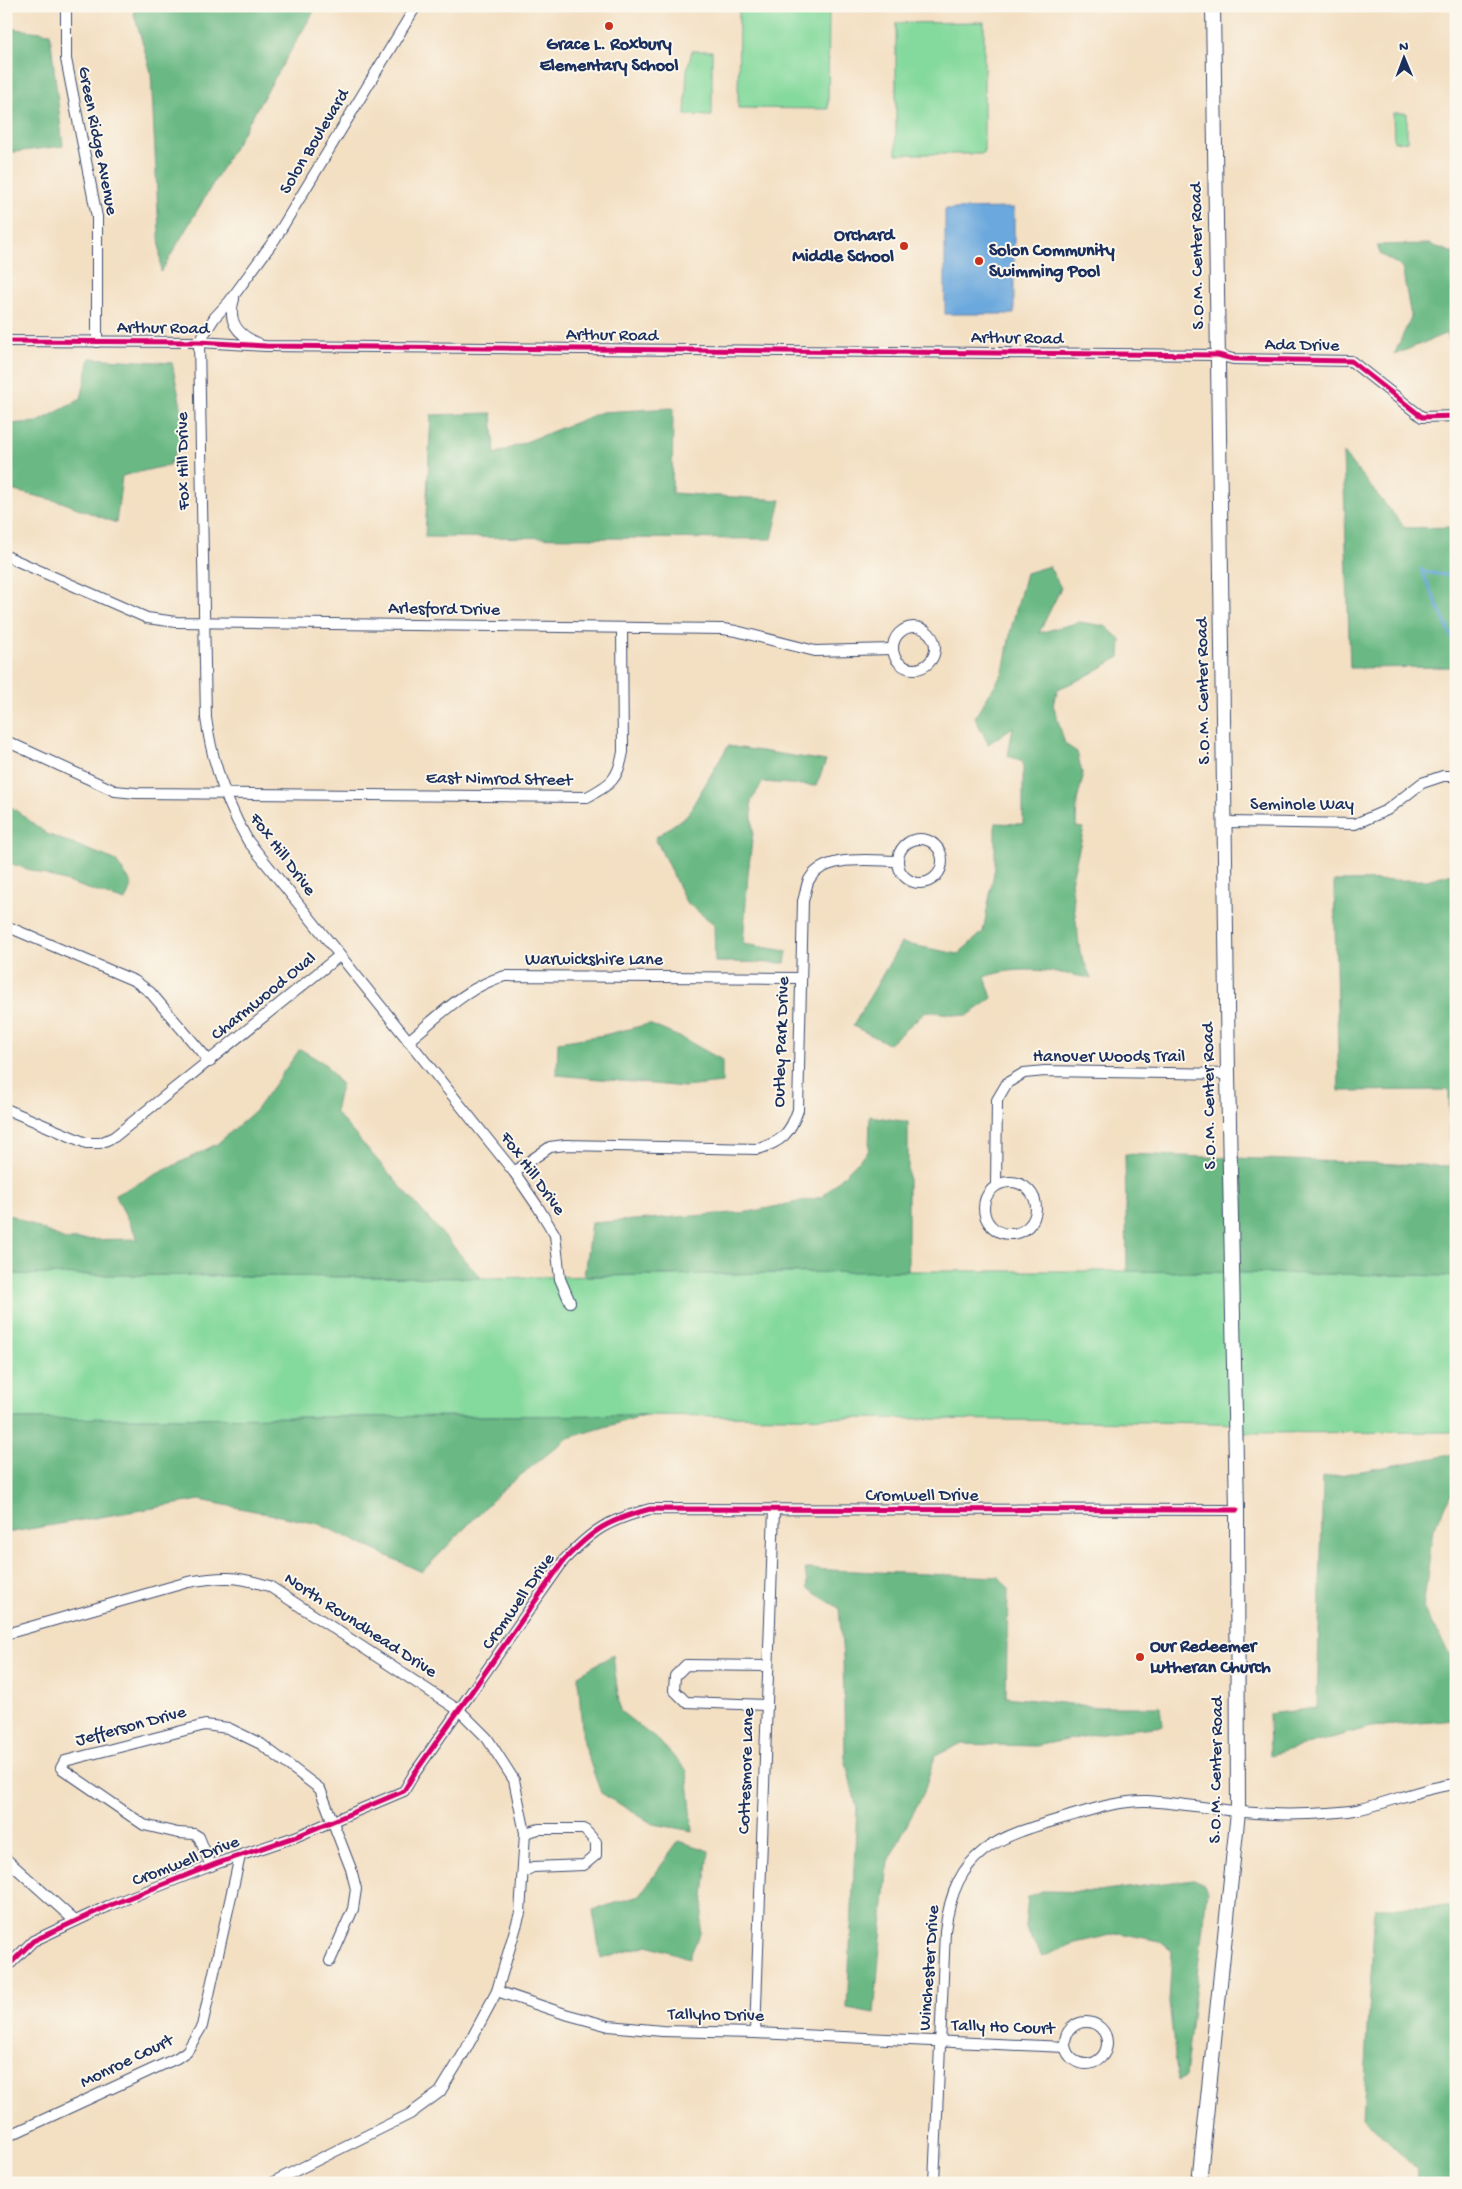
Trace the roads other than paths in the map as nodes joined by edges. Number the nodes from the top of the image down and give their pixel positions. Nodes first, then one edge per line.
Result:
1 (66, 6) edge
2 (416, 6) edge
3 (1214, 6) edge
4 (237, 292) junction
5 (6, 341) edge
6 (97, 342) junction
7 (199, 342) junction
8 (266, 346) junction
9 (1218, 355) junction
10 (1456, 416) edge
11 (6, 556) edge
12 (203, 623) junction
13 (622, 628) junction
14 (892, 649) junction
15 (6, 740) edge
16 (1456, 776) edge
17 (225, 793) junction
18 (1225, 822) junction
19 (898, 861) junction
20 (6, 926) edge
21 (339, 956) junction
22 (801, 978) junction
23 (408, 1042) junction
24 (210, 1062) junction
25 (1228, 1074) junction
26 (6, 1109) edge
27 (514, 1172) junction
28 (996, 1185) junction
29 (570, 1302) dead end
30 (774, 1510) junction
31 (1237, 1510) junction
32 (6, 1634) edge
33 (768, 1666) junction
34 (766, 1705) junction
35 (460, 1711) junction
36 (1456, 1784) edge
37 (1238, 1812) junction
38 (333, 1821) junction
39 (525, 1833) junction
40 (240, 1856) junction
41 (6, 1859) edge
42 (211, 1866) junction
43 (523, 1872) junction
44 (75, 1921) junction
45 (330, 1961) dead end
46 (6, 1968) edge
47 (496, 1991) junction
48 (755, 2033) junction
49 (941, 2042) junction
50 (1064, 2047) junction
51 (6, 2138) edge
52 (271, 2183) edge
53 (934, 2183) edge
54 (1199, 2183) edge

1 - 6 street, Green Ridge Avenue
2 - 4 street, Solon Boulevard
3 - 9 main road, S.O.M. Center Road
4 - 7 street, Solon Boulevard
4 - 8 street, Solon Boulevard
5 - 6 street, Arthur Road
6 - 7 street, Arthur Road
7 - 8 street, Arthur Road
7 - 12 street, Fox Hill Drive
8 - 9 street, Arthur Road
9 - 10 street, Ada Drive
9 - 18 main road, S.O.M. Center Road
11 - 12 street, Arlesford Drive
12 - 13 street, Arlesford Drive
12 - 17 street, Fox Hill Drive
13 - 14 street, Arlesford Drive
13 - 17 street, East Nimrod Street
14 - 14 street
15 - 17 street, East Nimrod Street
16 - 18 street, Seminole Way
17 - 21 street, Fox Hill Drive
18 - 25 main road, S.O.M. Center Road
19 - 19 street
19 - 22 street, Outley Park Drive
20 - 24 street, Charmwood Oval
21 - 23 street, Fox Hill Drive
21 - 24 street, Charmwood Oval
22 - 23 street, Warwickshire Lane
22 - 27 street, Outley Park Drive
23 - 27 street, Fox Hill Drive
24 - 26 street, Charmwood Oval
25 - 28 street, Hanover Woods Trail
25 - 31 main road, S.O.M. Center Road
27 - 29 street, Fox Hill Drive
28 - 28 street, Hanover Woods Trail
30 - 31 street, Cromwell Drive
30 - 33 street, Cottesmore Lane
30 - 35 street, Cromwell Drive
31 - 37 main road, S.O.M. Center Road
32 - 35 street, North Roundhead Drive
33 - 34 street, Cottesmore Lane
33 - 34 street
34 - 48 street, Cottesmore Lane
35 - 38 street, Cromwell Drive
35 - 39 street, North Roundhead Drive
36 - 37 street, Winchester Drive
37 - 49 street, Winchester Drive
37 - 54 main road, S.O.M. Center Road
38 - 40 street, Cromwell Drive
38 - 42 street, Jefferson Drive
38 - 45 street
39 - 43 street, North Roundhead Drive
39 - 43 street
40 - 42 street, Cromwell Drive
40 - 51 street, Monroe Court
41 - 44 street
42 - 44 street, Cromwell Drive
43 - 47 street, North Roundhead Drive
44 - 46 street, Cromwell Drive
47 - 48 street, Tallyho Drive
47 - 52 street, North Roundhead Drive
48 - 49 street, Tallyho Drive
49 - 50 street, Tally Ho Court
49 - 53 street, Winchester Drive
50 - 50 street, Tally Ho Court

